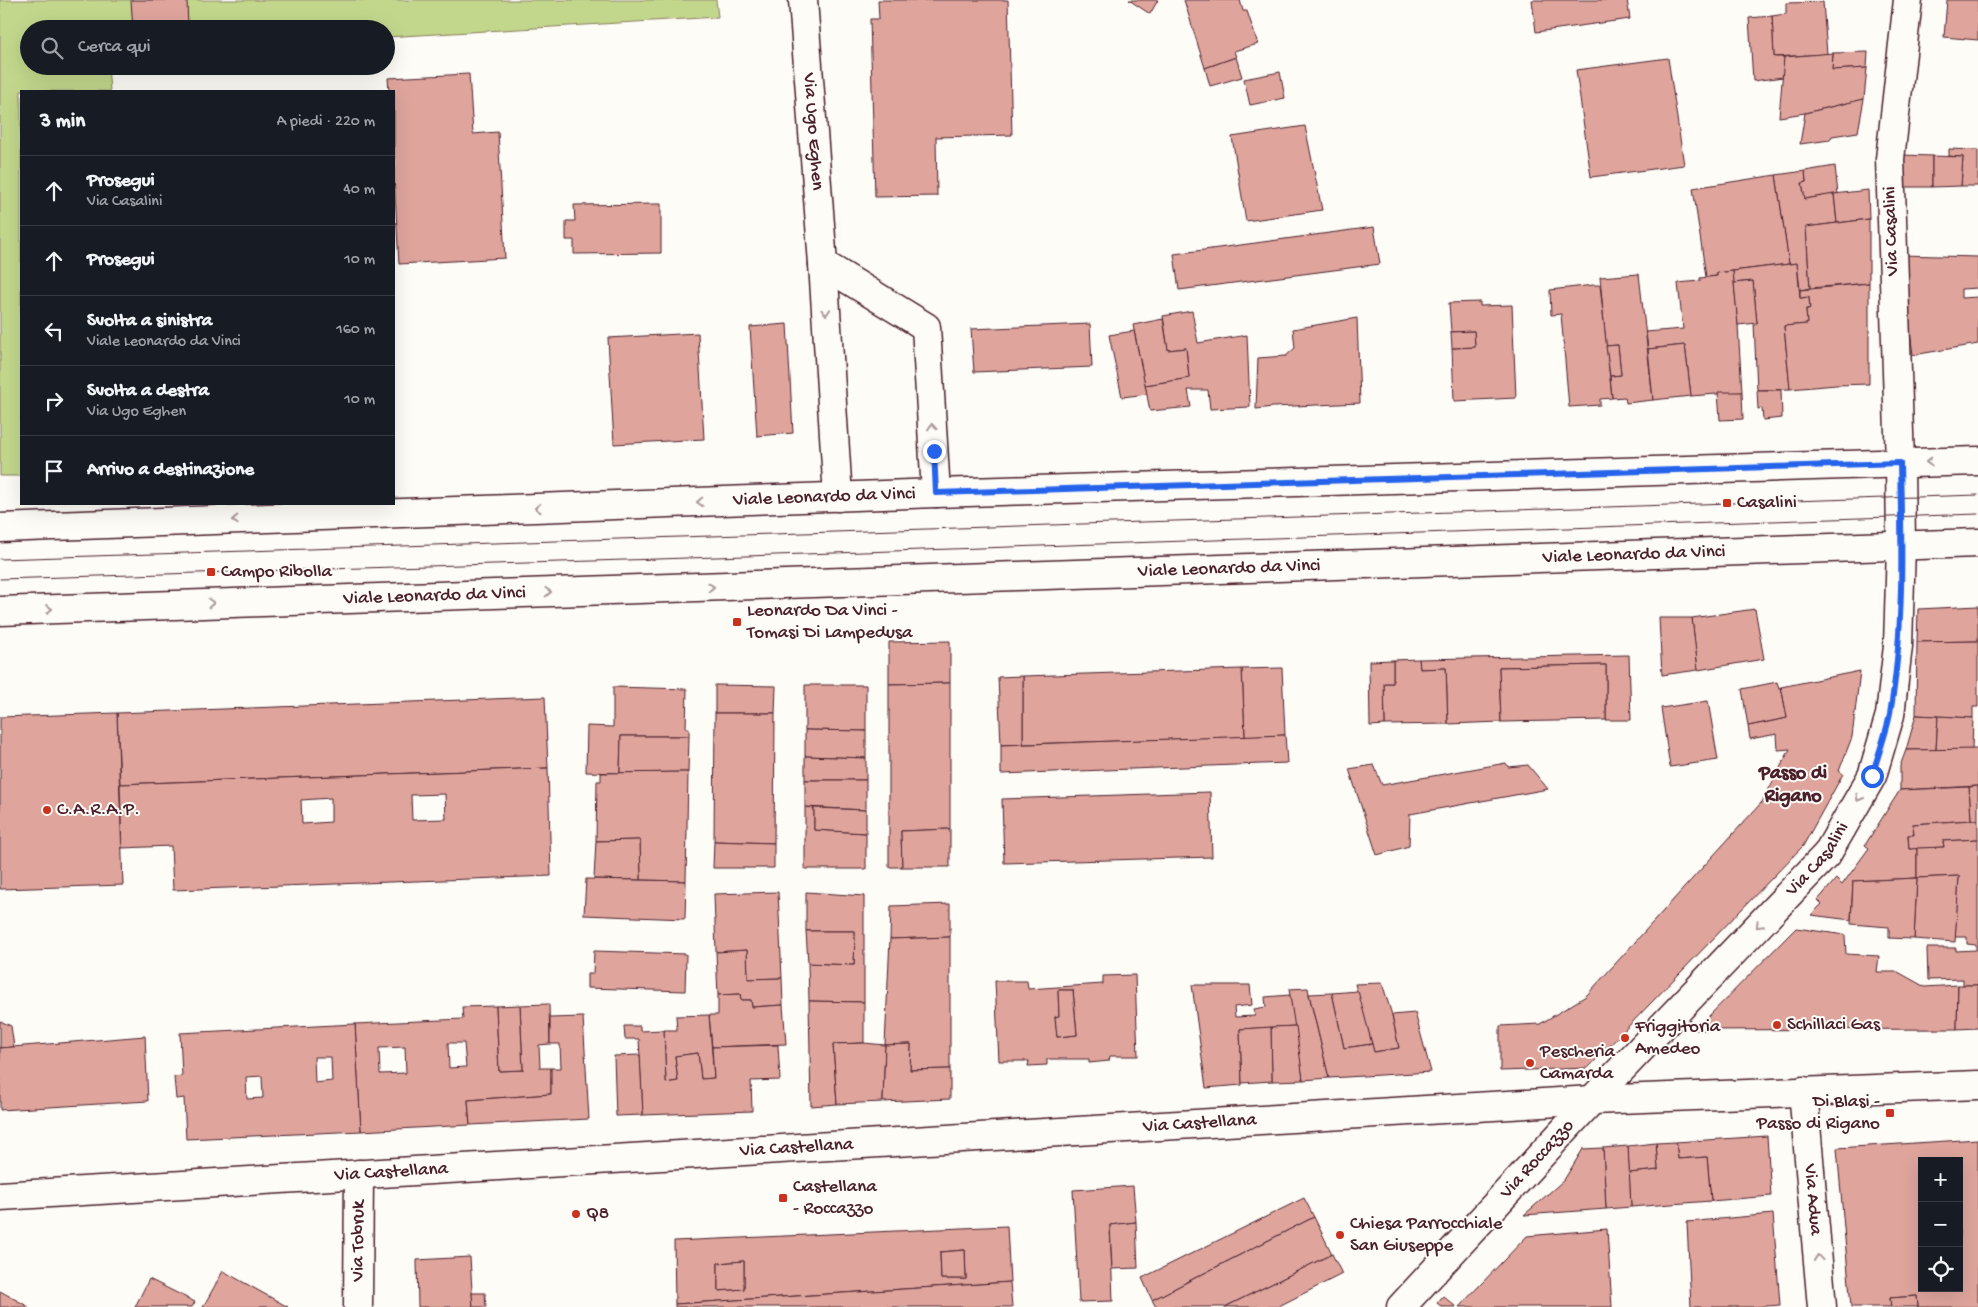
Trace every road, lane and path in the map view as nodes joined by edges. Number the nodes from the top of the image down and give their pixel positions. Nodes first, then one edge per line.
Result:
1 (803, 0) edge
2 (1908, 0) edge
3 (823, 264) junction
4 (1978, 460) edge
5 (1900, 463) junction
6 (936, 493) junction
7 (838, 497) junction
8 (0, 528) edge
9 (1978, 543) edge
10 (1901, 546) junction
11 (0, 611) edge
12 (1978, 1085) edge
13 (1804, 1091) junction
14 (1592, 1100) junction
15 (359, 1174) junction
16 (0, 1196) edge
17 (358, 1307) edge
18 (1401, 1307) edge
19 (1822, 1307) edge

1 - 3 street, Via Ugo Eghen
2 - 5 street, Via Casalini
6 -> 3 street
3 -> 7 street, Via Ugo Eghen
4 -> 5 street, Viale Leonardo da Vinci
5 - 6 street, Viale Leonardo da Vinci
5 - 10 street, Via Casalini
6 - 7 street, Viale Leonardo da Vinci
7 -> 8 street, Viale Leonardo da Vinci
9 - 10 street, Viale Leonardo da Vinci
11 -> 10 street, Viale Leonardo da Vinci
10 -> 14 street, Via Casalini
12 - 13 street, Via Castellana
13 - 14 street, Via Castellana
19 -> 13 street, Via Adua
14 - 15 street, Via Castellana
14 - 18 street, Via Roccazzo
15 - 16 street, Via Castellana
15 - 17 street, Via Tobruk

